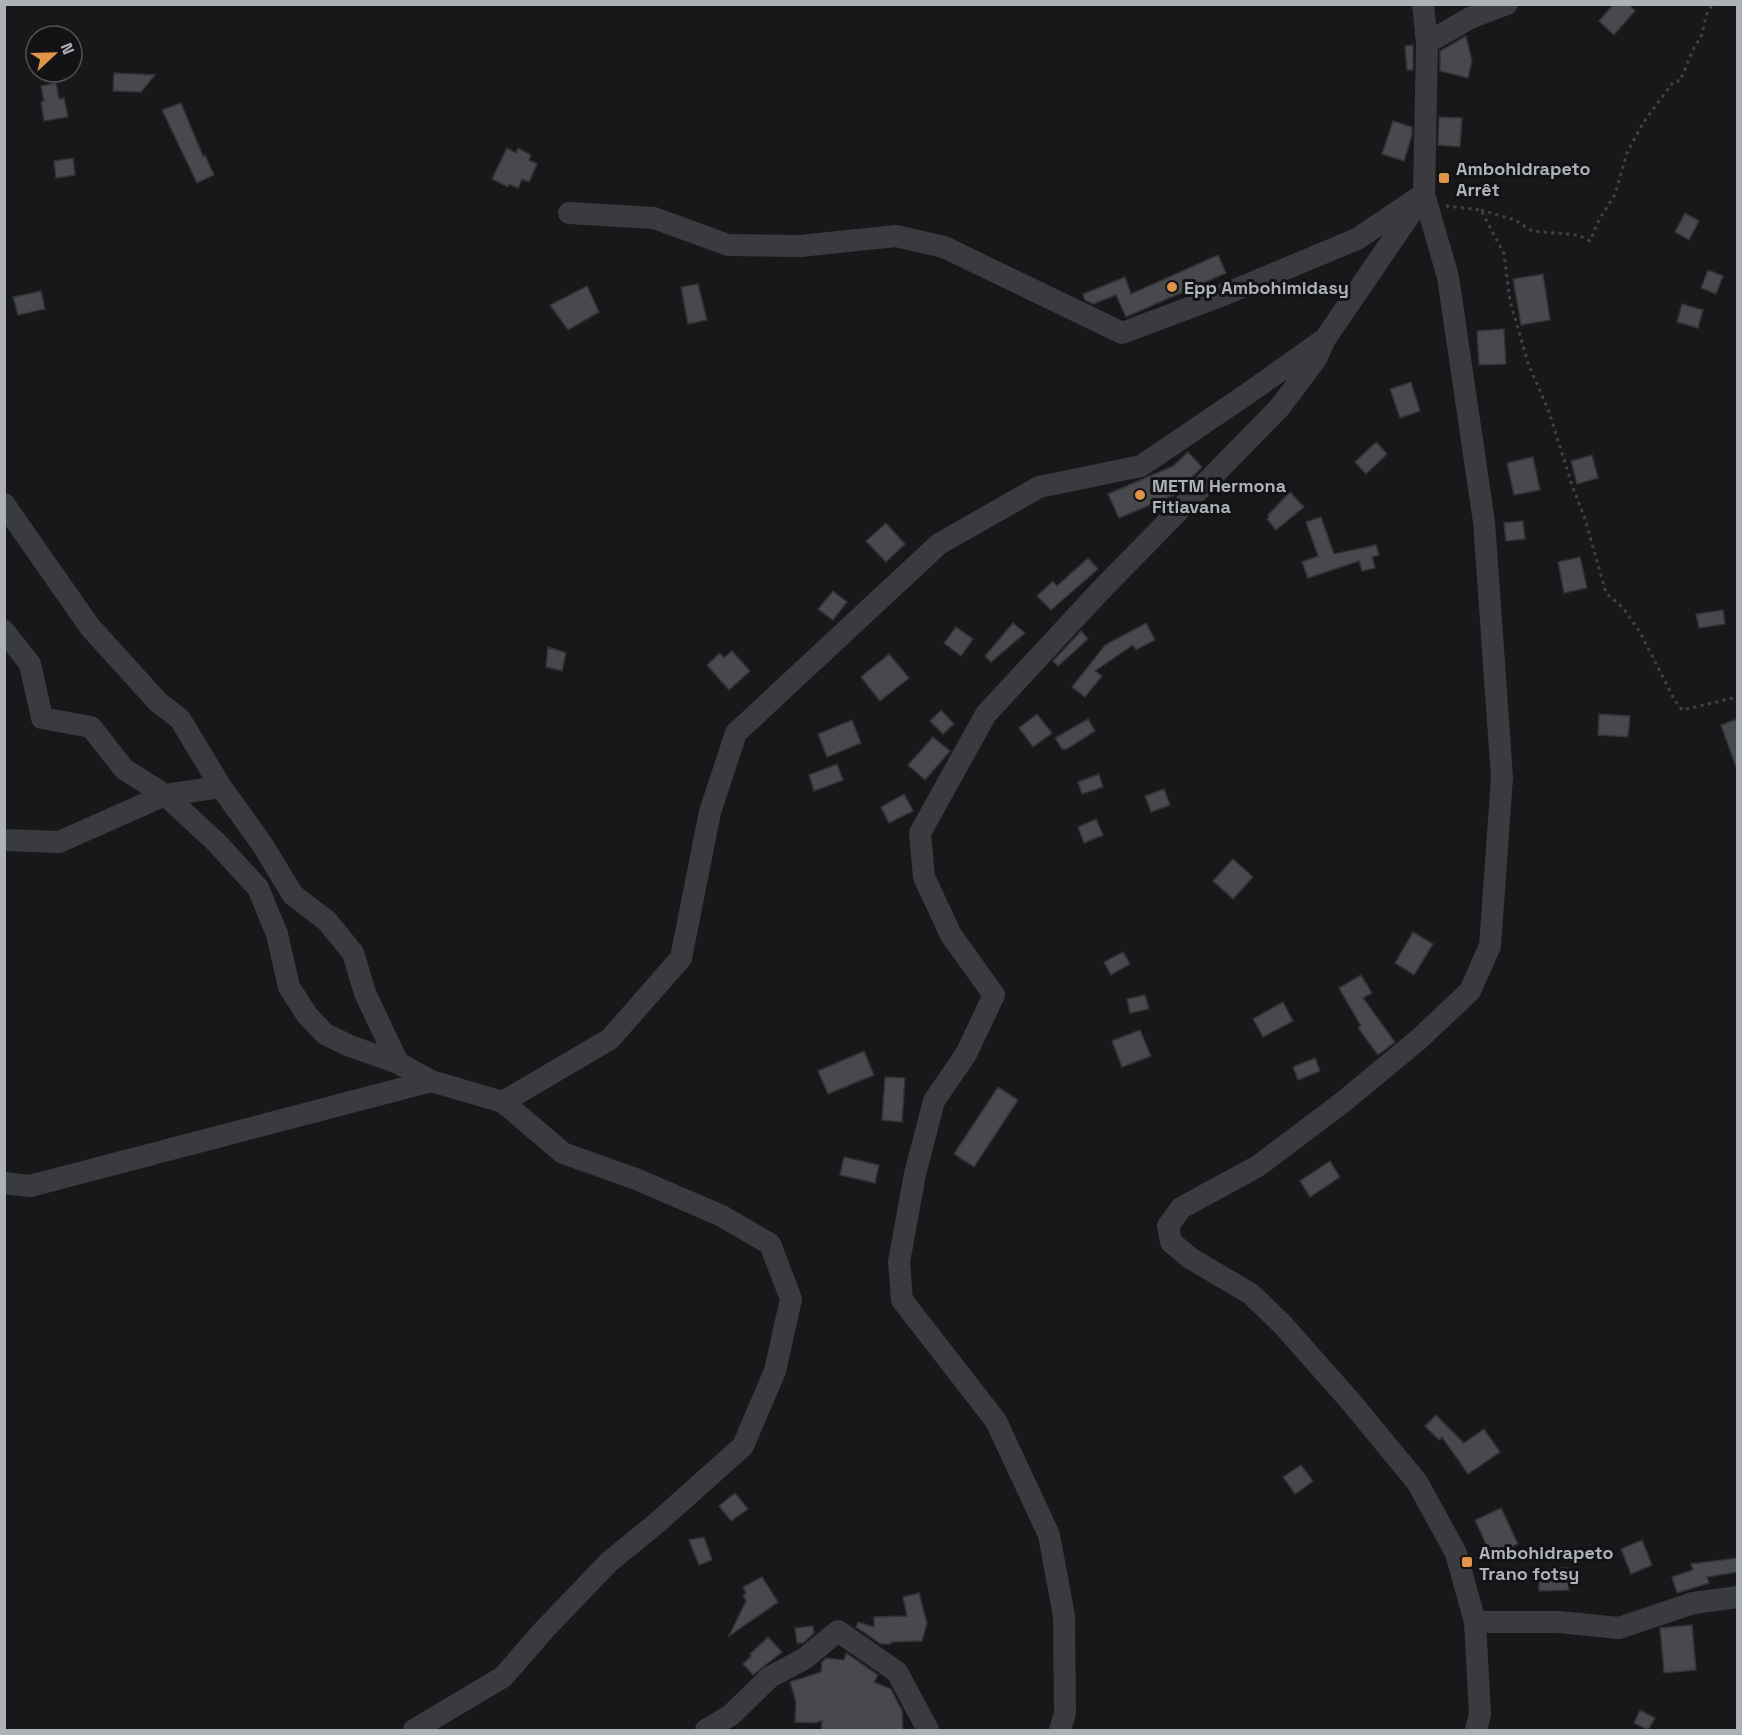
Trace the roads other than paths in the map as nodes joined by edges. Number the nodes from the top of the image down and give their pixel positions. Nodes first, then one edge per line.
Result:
1 (1423, 4) edge
2 (1507, 4) edge
3 (1427, 44) junction
4 (1425, 194) junction
5 (569, 213) dead end
6 (1325, 339) junction
7 (4, 504) edge
8 (4, 631) edge
9 (221, 787) junction
10 (165, 795) junction
11 (4, 840) edge
12 (398, 1063) junction
13 (431, 1081) junction
14 (503, 1102) junction
15 (4, 1183) edge
16 (1737, 1597) edge
17 (1475, 1622) junction
18 (414, 1731) edge
19 (706, 1731) edge
20 (928, 1731) edge
21 (1060, 1731) edge
22 (1476, 1731) edge

1 - 3 street
2 - 3 street
3 - 4 street
4 - 5 street
4 - 6 street
4 - 17 street
6 - 14 street
6 - 21 street
7 - 9 street
8 - 10 street
9 - 10 street
9 - 12 street
10 - 11 street
10 - 12 street
12 - 13 street
13 - 14 street
13 - 15 street
14 - 18 street
16 - 17 street
17 - 22 street
19 - 20 street

